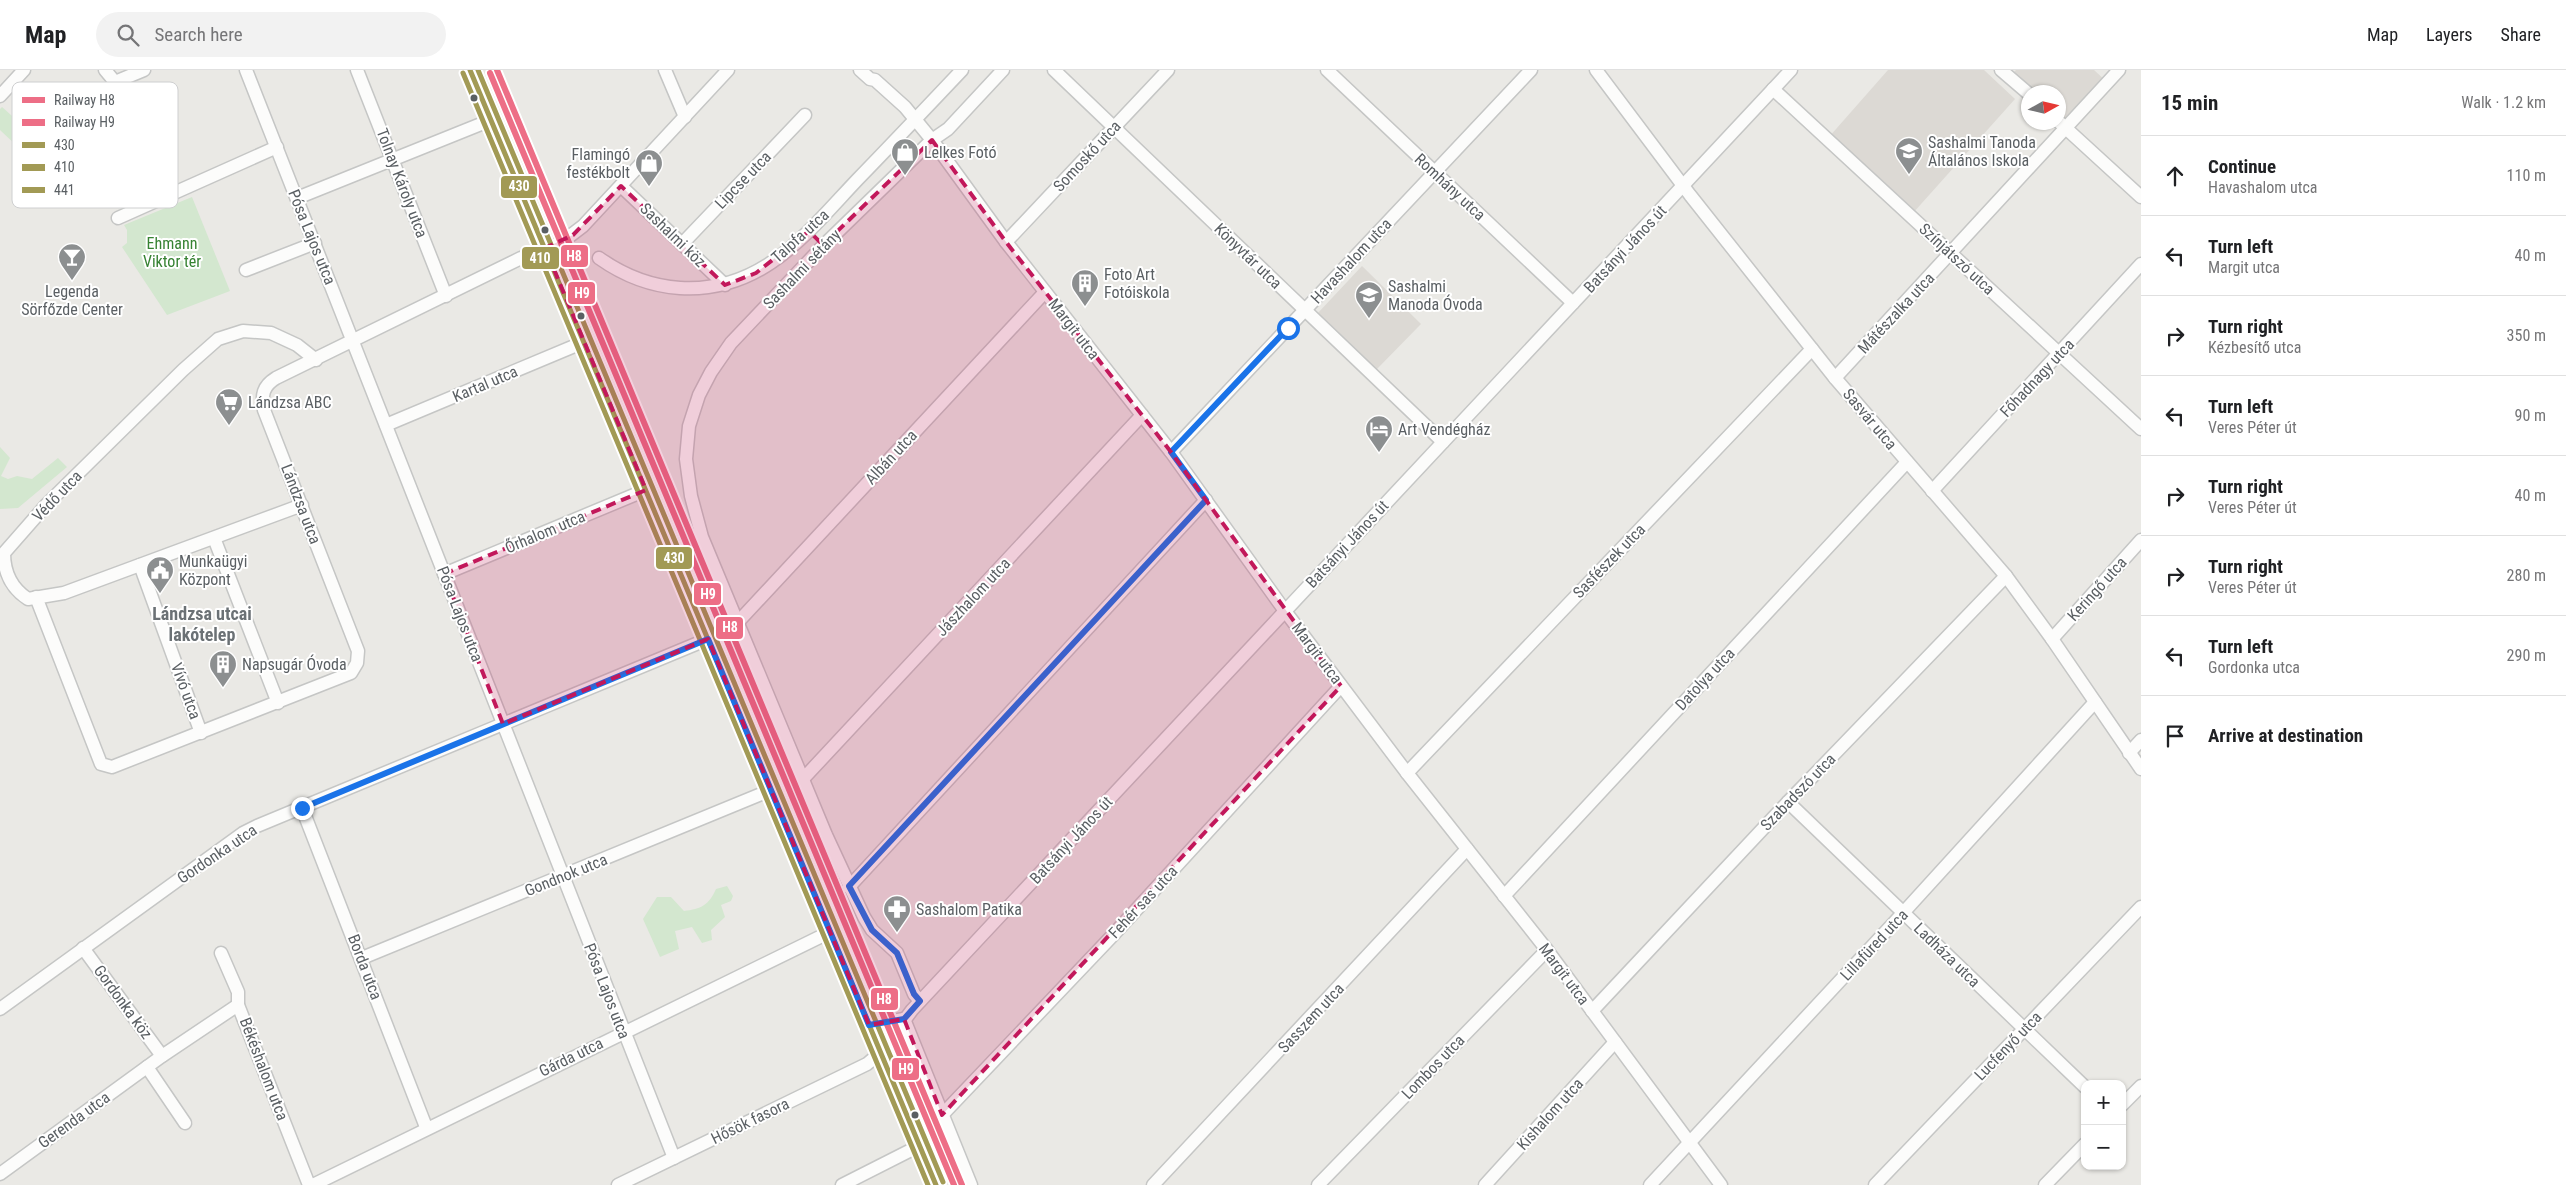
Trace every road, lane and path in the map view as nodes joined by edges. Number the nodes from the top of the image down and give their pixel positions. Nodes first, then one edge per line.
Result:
1 (24, 70) edge
2 (106, 70) edge
3 (144, 70) edge
4 (246, 70) edge
5 (357, 70) edge
6 (470, 70) edge
7 (665, 70) edge
8 (728, 70) edge
9 (860, 70) edge
10 (962, 70) edge
11 (1003, 70) edge
12 (1054, 70) edge
13 (1168, 70) edge
14 (1327, 70) edge
15 (1531, 70) edge
16 (1596, 70) edge
17 (1791, 70) edge
18 (2001, 70) edge
19 (2119, 70) edge
20 (872, 75) edge
21 (13, 82) edge
22 (115, 82) joint
23 (12, 83) edge
24 (2021, 88) edge
25 (1773, 89) junction
26 (0, 96) edge
27 (805, 115) dead end
28 (685, 117) junction
29 (491, 120) junction
30 (914, 120) junction
31 (2066, 121) edge
32 (1114, 126) junction
33 (2066, 127) edge
34 (2058, 130) edge
35 (932, 140) junction
36 (277, 147) junction
37 (393, 160) junction
38 (1434, 172) junction
39 (621, 186) junction
40 (1684, 186) junction
41 (178, 191) edge
42 (2141, 197) edge
43 (297, 198) junction
44 (140, 208) edge
45 (118, 218) dead end
46 (809, 231) junction
47 (1006, 242) junction
48 (315, 243) junction
49 (682, 244) junction
50 (823, 246) junction
51 (545, 248) junction
52 (1951, 254) junction
53 (599, 258) dead end
54 (2141, 264) edge
55 (246, 270) dead end
56 (725, 285) junction
57 (1045, 292) junction
58 (446, 296) junction
59 (1573, 303) junction
60 (1305, 311) junction
61 (353, 342) junction
62 (584, 342) junction
63 (1812, 349) junction
64 (2059, 353) junction
65 (316, 360) junction
66 (1835, 378) junction
67 (1142, 415) junction
68 (386, 426) junction
69 (2141, 429) edge
70 (1442, 442) junction
71 (1171, 452) junction
72 (1907, 462) junction
73 (646, 490) junction
74 (1932, 491) junction
75 (1206, 500) junction
76 (302, 505) junction
77 (214, 538) junction
78 (2141, 540) edge
79 (140, 565) junction
80 (444, 574) junction
81 (2006, 576) junction
82 (36, 597) junction
83 (1284, 611) junction
84 (738, 622) junction
85 (2052, 638) junction
86 (708, 639) junction
87 (1341, 686) junction
88 (2095, 702) junction
89 (278, 704) junction
90 (503, 724) junction
91 (201, 733) junction
92 (2141, 740) edge
93 (2130, 753) junction
94 (2141, 769) edge
95 (1407, 773) junction
96 (803, 779) junction
97 (770, 790) junction
98 (1788, 802) junction
99 (302, 808) junction
100 (1467, 848) junction
101 (563, 876) junction
102 (849, 886) junction
103 (1504, 896) junction
104 (2141, 907) edge
105 (1903, 913) junction
106 (830, 932) junction
107 (83, 948) junction
108 (1547, 950) junction
109 (221, 953) dead end
110 (362, 958) junction
111 (920, 1001) junction
112 (238, 1005) junction
113 (0, 1009) edge
114 (1592, 1011) junction
115 (904, 1019) junction
116 (869, 1025) junction
117 (2024, 1029) junction
118 (623, 1032) junction
119 (1615, 1042) junction
120 (880, 1053) junction
121 (162, 1056) junction
122 (148, 1067) junction
123 (2081, 1083) edge
124 (2141, 1086) edge
125 (2126, 1101) edge
126 (942, 1115) junction
127 (185, 1123) dead end
128 (426, 1127) junction
129 (1689, 1142) junction
130 (919, 1146) junction
131 (2081, 1148) edge
132 (674, 1158) junction
133 (0, 1174) edge
134 (309, 1185) edge
135 (313, 1185) edge
136 (618, 1185) edge
137 (842, 1185) edge
138 (936, 1185) edge
139 (971, 1185) edge
140 (1153, 1185) edge
141 (1318, 1185) edge
142 (1485, 1185) edge
143 (1650, 1185) edge
144 (1721, 1185) edge
145 (1875, 1185) edge
146 (2046, 1185) edge

1 - 21 street
2 - 22 street
3 - 22 street
4 - 36 street, Pósa Lajos utca
5 - 37 street, Tolnay Károly utca
6 - 29 main road
7 - 28 street
8 - 28 street, Lándzsa utca
9 - 20 street, Margit utca
10 - 30 street
11 - 35 street, Sashalmi sétány
12 - 32 street, Könyvtár utca
13 - 32 street, Somoskő utca
14 - 38 street, Romhány utca
15 - 38 street, Havashalom utca
16 - 40 street, Sasvár utca
17 - 25 street, Batsányi János út
18 - 24 street
19 - 31 street, Mátészalka utca
20 - 30 street, Margit utca
23 - 26 street
25 - 40 street, Batsányi János út
25 - 52 street, Színjátszó utca
27 - 49 street, Lipcse utca
28 - 39 street, Lándzsa utca
29 - 37 street
29 - 51 main road
30 - 35 street, Margit utca
30 - 46 street, Talpfa utca
32 - 47 street, Somoskő utca
32 - 60 street, Könyvtár utca
33 - 42 street
34 - 52 street, Mátészalka utca
35 - 47 street, Margit utca
35 - 50 street, Sashalmi sétány
36 - 41 street
36 - 43 street, Pósa Lajos utca
37 - 43 street
37 - 58 street, Tolnay Károly utca
38 - 59 street, Romhány utca
38 - 60 street, Havashalom utca
39 - 49 street, Sashalmi köz
39 - 51 street, Lándzsa utca
40 - 59 street, Batsányi János út
40 - 63 street, Sasvár utca
43 - 48 street, Pósa Lajos utca
44 - 45 street
46 - 50 street
46 - 56 street, Talpfa utca
47 - 57 street, Margit utca
48 - 55 street
48 - 61 street, Pósa Lajos utca
49 - 56 street, Sashalmi köz
50 - 84 street, Sashalmi sétány
51 - 58 street, Lándzsa utca
51 - 62 main road
52 - 64 street, Színjátszó utca
52 - 66 street, Mátészalka utca
53 - 56 street, Talpfa utca
54 - 64 street, Főhadnagy utca
57 - 67 street, Margit utca
57 - 84 street, Albán utca
58 - 61 street, Lándzsa utca
59 - 70 street, Batsányi János út
60 - 70 street, Könyvtár utca
60 - 71 street, Havashalom utca
61 - 65 street, Lándzsa utca
61 - 68 street, Pósa Lajos utca
62 - 68 street, Kartal utca
62 - 73 main road
63 - 66 street, Sasvár utca
63 - 95 street, Sasfészek utca
64 - 69 street, Színjátszó utca
64 - 74 street, Főhadnagy utca
65 - 76 street, Lándzsa utca
65 - 82 street, Védő utca
66 - 72 street, Sasvár utca
67 - 71 street, Margit utca
67 - 96 street, Jászhalom utca
68 - 80 street, Pósa Lajos utca
70 - 83 street, Batsányi János út
71 - 75 street, Margit utca
72 - 74 street, Sasvár utca
72 - 103 street, Datolya utca
73 - 80 street, Őrhalom utca
73 - 86 main road
74 - 81 street, Sasvár utca
75 - 83 street, Margit utca
75 - 102 street
76 - 77 street
76 - 89 street, Lándzsa utca
77 - 79 street
77 - 89 street
78 - 85 street, Keringő utca
79 - 82 street
79 - 91 street, Vívó utca
80 - 90 street, Pósa Lajos utca
81 - 85 street, Sasvár utca
81 - 98 street, Szabadszó utca
82 - 91 street, Lándzsa utca
83 - 87 street, Margit utca
83 - 111 street, Batsányi János út
84 - 96 street, Sashalmi sétány
85 - 88 street, Sasvár utca
86 - 90 street, Gordonka utca
86 - 97 main road
87 - 95 street, Margit utca
87 - 126 street, Fehér sas utca
88 - 93 street, Sasvár utca
88 - 105 street, Lillafüred utca
89 - 91 street, Lándzsa utca
90 - 99 street, Gordonka utca
90 - 101 street, Pósa Lajos utca
92 - 93 street
93 - 94 street, Sasvár utca
95 - 100 street, Margit utca
96 - 102 street, Sashalmi sétány
97 - 101 street, Gondnok utca
97 - 106 main road
98 - 105 street, Ladháza utca
98 - 114 street, Szabadszó utca
99 - 107 street, Gordonka utca
99 - 110 street, Borda utca
100 - 103 street, Margit utca
100 - 140 street, Sasszem utca
101 - 110 street, Gondnok utca
101 - 118 street, Pósa Lajos utca
102 - 111 street, Sashalmi sétány
103 - 108 street, Margit utca
104 - 117 street, Lucfenyő utca
105 - 117 street, Ladháza utca
105 - 129 street, Lillafüred utca
106 - 116 main road
106 - 118 street, Gárda utca
107 - 113 street, Gordonka utca
107 - 121 street, Gordonka köz
108 - 114 street, Margit utca
108 - 141 street, Lombos utca
109 - 112 street, Békéshalom utca
110 - 128 street, Borda utca
111 - 115 street, Batsányi János út
112 - 121 street, Gerenda utca
112 - 134 street, Békéshalom utca
114 - 119 street, Margit utca
115 - 116 street
115 - 120 street, Hősök fasora
115 - 126 street
116 - 120 main road
117 - 123 street, Ladháza utca
117 - 145 street, Lucfenyő utca
118 - 128 street, Gárda utca
118 - 132 street, Pósa Lajos utca
119 - 129 street, Margit utca
119 - 142 street, Kishalom utca
120 - 130 main road
120 - 132 street, Hősök fasora
121 - 122 street, Gerenda utca
122 - 127 street
122 - 133 street, Gerenda utca
124 - 125 street
126 - 139 street
128 - 135 street, Gárda utca
129 - 143 street, Lillafüred utca
129 - 144 street, Margit utca
130 - 137 street
130 - 138 main road
131 - 146 street
132 - 136 street, Hősök fasora

